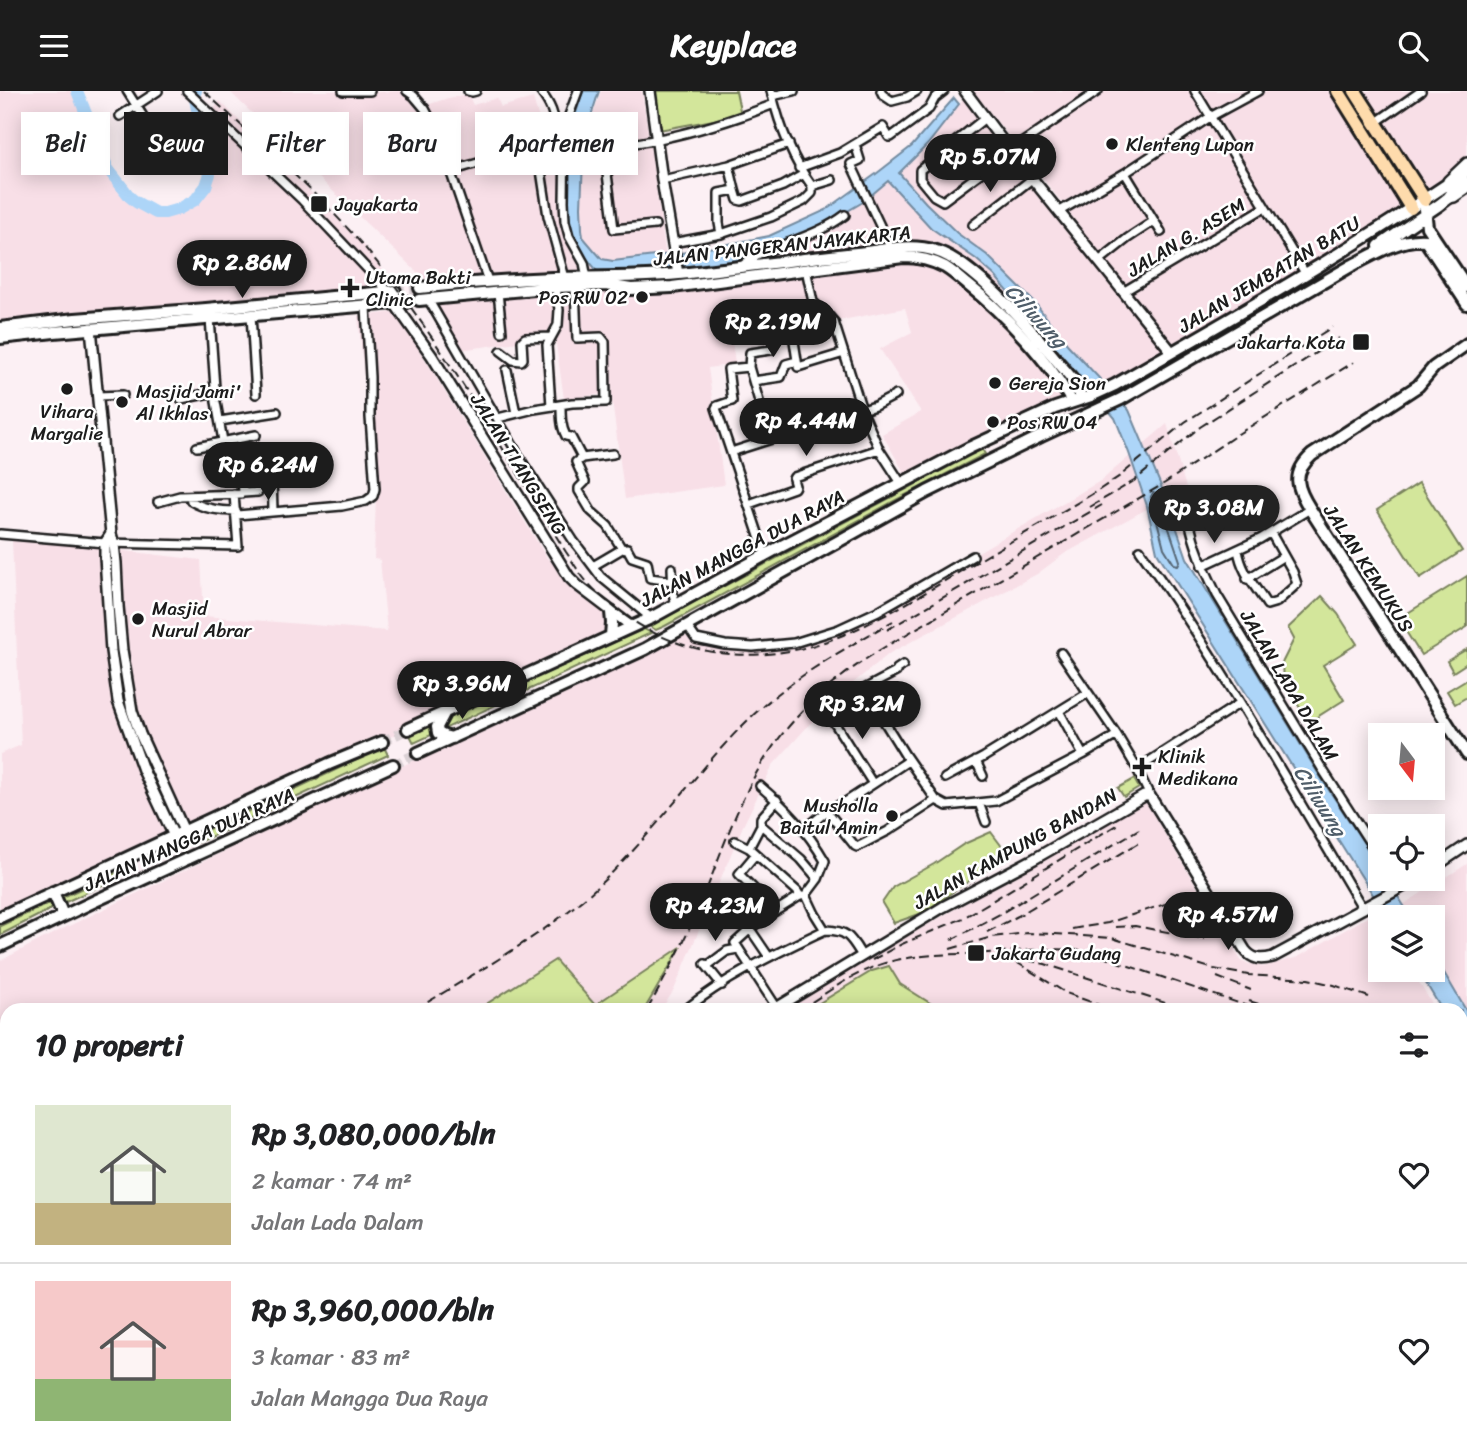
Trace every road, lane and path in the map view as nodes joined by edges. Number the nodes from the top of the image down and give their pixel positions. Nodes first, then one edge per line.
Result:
1 (127, 91) edge
2 (159, 91) edge
3 (187, 91) edge
4 (343, 91) edge
5 (370, 91) edge
6 (407, 91) edge
7 (468, 91) edge
8 (476, 91) edge
9 (540, 91) edge
10 (578, 91) edge
11 (650, 91) edge
12 (794, 91) edge
13 (881, 91) edge
14 (917, 91) edge
15 (929, 91) edge
16 (944, 91) edge
17 (1098, 91) edge
18 (1195, 91) edge
19 (1258, 91) edge
20 (1338, 91) edge
21 (1355, 91) edge
22 (1421, 91) edge
23 (967, 94) edge
24 (772, 97) edge
25 (935, 98) junction
26 (135, 105) junction
27 (140, 112) edge
28 (426, 112) edge
29 (552, 112) edge
30 (120, 115) dead end
31 (1210, 117) junction
32 (985, 118) junction
33 (1375, 123) junction
34 (657, 140) junction
35 (789, 144) junction
36 (855, 144) junction
37 (1010, 151) junction
38 (1467, 163) edge
39 (729, 165) junction
40 (801, 171) junction
41 (1467, 171) edge
42 (1125, 173) junction
43 (451, 175) edge
44 (542, 175) edge
45 (1033, 178) junction
46 (662, 180) junction
47 (832, 180) dead end
48 (1467, 182) edge
49 (813, 186) junction
50 (1467, 188) edge
51 (735, 190) junction
52 (1439, 190) junction
53 (1448, 198) junction
54 (1424, 199) junction
55 (1264, 208) junction
56 (1411, 208) junction
57 (1060, 211) junction
58 (845, 215) dead end
59 (1425, 215) junction
60 (1154, 221) junction
61 (655, 225) dead end
62 (973, 225) dead end
63 (1161, 232) dead end
64 (722, 234) junction
65 (672, 247) junction
66 (891, 249) junction
67 (1099, 261) junction
68 (757, 264) junction
69 (1354, 264) junction
70 (742, 266) junction
71 (772, 268) junction
72 (806, 269) junction
73 (678, 273) junction
74 (1305, 273) junction
75 (759, 276) junction
76 (565, 278) junction
77 (587, 278) junction
78 (488, 281) junction
79 (575, 286) junction
80 (556, 287) junction
81 (1467, 287) edge
82 (420, 288) tunnel mouth
83 (392, 291) joint
84 (498, 292) junction
85 (1123, 292) junction
86 (424, 300) joint
87 (813, 302) junction
88 (401, 303) joint
89 (1467, 304) edge
90 (366, 307) junction
91 (251, 315) junction
92 (178, 316) junction
93 (156, 318) junction
94 (210, 318) junction
95 (0, 328) edge
96 (92, 328) junction
97 (1021, 328) junction
98 (502, 332) dead end
99 (792, 333) junction
100 (551, 337) junction
101 (0, 338) edge
102 (1467, 344) edge
103 (501, 351) dead end
104 (1172, 352) junction
105 (844, 353) junction
106 (797, 361) junction
107 (750, 367) junction
108 (507, 370) dead end
109 (753, 381) junction
110 (215, 392) junction
111 (256, 394) dead end
112 (123, 395) dead end
113 (896, 395) dead end
114 (98, 396) junction
115 (181, 399) dead end
116 (1082, 399) junction
117 (561, 405) junction
118 (551, 406) junction
119 (862, 410) junction
120 (1097, 411) joint
121 (277, 412) dead end
122 (516, 412) junction
123 (498, 418) junction
124 (220, 421) junction
125 (256, 435) dead end
126 (770, 439) junction
127 (223, 442) junction
128 (197, 447) dead end
129 (879, 449) junction
130 (731, 453) junction
131 (613, 454) dead end
132 (243, 457) dead end
133 (582, 458) junction
134 (258, 476) junction
135 (242, 479) dead end
136 (895, 486) junction
137 (238, 494) junction
138 (190, 496) junction
139 (158, 502) dead end
140 (749, 504) junction
141 (900, 507) junction
142 (1310, 509) junction
143 (274, 511) junction
144 (236, 513) junction
145 (1189, 519) dead end
146 (1270, 533) junction
147 (0, 534) edge
148 (110, 540) junction
149 (622, 549) junction
150 (1238, 549) junction
151 (1140, 550) dead end
152 (765, 554) junction
153 (973, 556) dead end
154 (1284, 556) junction
155 (593, 566) junction
156 (1202, 566) junction
157 (672, 568) dead end
158 (1247, 579) junction
159 (673, 581) junction
160 (676, 604) junction
161 (611, 613) junction
162 (651, 618) junction
163 (631, 626) junction
164 (687, 626) junction
165 (611, 636) junction
166 (1061, 653) dead end
167 (903, 665) dead end
168 (864, 689) junction
169 (1088, 693) junction
170 (1240, 703) junction
171 (444, 712) junction
172 (1059, 712) junction
173 (408, 729) tunnel mouth
174 (1117, 735) junction
175 (452, 738) junction
176 (382, 742) tunnel mouth
177 (418, 753) tunnel mouth
178 (1467, 754) edge
179 (1083, 755) junction
180 (908, 761) junction
181 (976, 761) junction
182 (393, 765) tunnel mouth
183 (1136, 767) junction
184 (983, 776) dead end
185 (945, 778) dead end
186 (873, 784) junction
187 (760, 786) dead end
188 (1150, 796) junction
189 (777, 800) junction
190 (936, 800) junction
191 (979, 803) junction
192 (827, 811) junction
193 (986, 822) dead end
194 (761, 825) junction
195 (804, 829) junction
196 (179, 833) junction
197 (1368, 840) edge
198 (736, 841) dead end
199 (1467, 846) edge
200 (748, 848) junction
201 (755, 855) junction
202 (1445, 860) edge
203 (818, 879) junction
204 (1391, 891) edge
205 (53, 892) junction
206 (803, 896) junction
207 (1367, 907) junction
208 (64, 915) junction
209 (771, 915) junction
210 (0, 917) edge
211 (750, 929) junction
212 (825, 930) junction
213 (0, 946) edge
214 (738, 949) junction
215 (862, 956) junction
216 (769, 957) junction
217 (751, 967) junction
218 (722, 985) junction
219 (700, 1003) edge
220 (772, 1003) edge
221 (785, 1003) edge

1 - 26 street
2 - 26 street
3 - 83 street
4 - 5 street
6 - 28 street
7 - 8 street
9 - 29 street
10 - 77 street
11 - 34 street
12 - 24 street
13 - 14 street
15 - 25 street
16 - 25 street
17 - 37 street
18 - 31 street
19 - 31 street
20 - 56 main road
21 - 33 main road
22 - 33 street
23 - 32 street
24 - 34 street
24 - 35 street
25 - 36 street
26 - 27 street
26 - 30 street
31 - 42 street
31 - 55 street
32 - 37 street
32 - 37 street
33 - 54 main road
34 - 46 street
34 - 61 street
35 - 39 street
35 - 40 street
36 - 40 street
36 - 66 street
37 - 45 street
38 - 52 street
39 - 46 street
39 - 51 street
40 - 49 street
40 - 51 street
41 - 52 main road, JALAN JEMBATAN BATU
42 - 57 street
42 - 60 street
43 - 78 street
44 - 76 street
45 - 57 street
45 - 62 street
46 - 65 street
47 - 49 street
48 - 53 main road
49 - 64 street
50 - 53 street
51 - 64 street
52 - 54 main road, JALAN JEMBATAN BATU
53 - 59 main road
54 - 56 main road, JALAN JEMBATAN BATU
54 - 59 main road
55 - 74 street
55 - 85 street, JALAN G. ASEM
56 - 74 main road, JALAN JEMBATAN BATU
57 - 67 street
58 - 70 street
59 - 69 main road
59 - 81 main road
60 - 63 street
60 - 67 street
64 - 65 street
65 - 73 street
66 - 71 main road, JALAN PANGERAN JAYAKARTA
66 - 97 main road, JALAN PANGERAN JAYAKARTA
67 - 85 street
68 - 70 main road, JALAN PANGERAN JAYAKARTA
68 - 71 main road, JALAN PANGERAN JAYAKARTA
68 - 75 main road
69 - 89 main road
69 - 120 main road, JALAN JEMBATAN BATU
70 - 73 main road, JALAN PANGERAN JAYAKARTA
71 - 72 main road, JALAN PANGERAN JAYAKARTA
71 - 75 main road, JALAN PANGERAN JAYAKARTA
72 - 87 street
72 - 97 main road, JALAN PANGERAN JAYAKARTA
73 - 77 main road, JALAN PANGERAN JAYAKARTA
74 - 104 main road, JALAN JEMBATAN BATU
75 - 79 main road, JALAN PANGERAN JAYAKARTA
76 - 77 main road, JALAN PANGERAN JAYAKARTA
76 - 78 main road, JALAN PANGERAN JAYAKARTA
78 - 82 main road, JALAN PANGERAN JAYAKARTA
79 - 80 main road, JALAN PANGERAN JAYAKARTA
79 - 117 street
80 - 84 main road, JALAN PANGERAN JAYAKARTA
80 - 100 street
83 - 92 main road
84 - 86 main road, JALAN PANGERAN JAYAKARTA
84 - 98 street
85 - 104 street
86 - 123 street
87 - 99 street
87 - 105 street
88 - 90 main road
88 - 161 street, JALAN TIANGSENG
90 - 91 main road
90 - 143 street
91 - 94 main road
91 - 111 street
92 - 93 main road
92 - 94 main road
93 - 95 main road
93 - 96 main road
94 - 110 street
96 - 101 main road
96 - 114 street
97 - 116 main road, JALAN PANGERAN JAYAKARTA
99 - 106 street
99 - 107 street
100 - 103 street
100 - 118 street
102 - 142 main road, JALAN KEMUKUS
104 - 116 main road, JALAN JEMBATAN BATU
105 - 106 street
105 - 119 street
106 - 109 street
107 - 109 street
107 - 130 street
108 - 122 street
109 - 126 street
110 - 115 street
110 - 124 street
112 - 114 street
113 - 119 street
114 - 148 street
116 - 136 main road, JALAN MANGGA DUA RAYA
117 - 118 street
117 - 133 street
118 - 122 street
119 - 126 street
119 - 129 street
120 - 141 main road, JALAN MANGGA DUA RAYA
121 - 124 street
122 - 123 street
123 - 155 street
124 - 127 street
125 - 127 street
126 - 130 street
127 - 128 street
129 - 136 street
129 - 140 street
130 - 140 street
131 - 133 street
132 - 134 street
133 - 149 street
134 - 137 street
134 - 143 street
135 - 137 street
136 - 141 main road
136 - 152 main road, JALAN MANGGA DUA RAYA
137 - 138 street
137 - 144 street
138 - 139 street
138 - 144 street
140 - 152 street
141 - 164 main road, JALAN MANGGA DUA RAYA
142 - 146 street
142 - 178 main road, JALAN KEMUKUS
143 - 144 street
144 - 148 street
145 - 156 street, JALAN LADA DALAM
146 - 150 street
146 - 154 street, JALAN LADA DALAM
147 - 148 street
148 - 196 street
149 - 155 street
149 - 159 street
150 - 156 street
150 - 158 street, JALAN LADA DALAM
151 - 170 street
152 - 160 main road, JALAN MANGGA DUA RAYA
153 - 164 street
154 - 158 street
154 - 158 street, JALAN LADA DALAM
155 - 162 street
156 - 197 street, JALAN LADA DALAM
157 - 159 street
159 - 160 street
160 - 162 main road, JALAN MANGGA DUA RAYA
161 - 163 street, JALAN TIANGSENG
161 - 165 main road
162 - 163 main road, JALAN MANGGA DUA RAYA
163 - 165 main road, JALAN MANGGA DUA RAYA
164 - 175 main road, JALAN MANGGA DUA RAYA
165 - 171 main road, JALAN MANGGA DUA RAYA
166 - 169 street
167 - 168 street
168 - 180 street
168 - 186 street
169 - 172 street
169 - 174 street
170 - 183 street
170 - 207 street
171 - 173 main road, JALAN MANGGA DUA RAYA
171 - 175 main road
172 - 179 street
172 - 181 street
174 - 179 street
174 - 183 street
175 - 177 main road, JALAN MANGGA DUA RAYA
176 - 196 main road, JALAN MANGGA DUA RAYA
179 - 191 street
180 - 186 street
180 - 190 street
181 - 184 street
181 - 185 street
182 - 208 main road, JALAN MANGGA DUA RAYA
183 - 188 street
186 - 192 street
187 - 189 street
188 - 207 street
188 - 215 street, JALAN KAMPUNG BANDAN
189 - 194 street
189 - 195 street
190 - 191 street
190 - 192 street
191 - 193 street
192 - 195 street
194 - 200 street
194 - 203 street
195 - 203 street
196 - 205 main road, JALAN MANGGA DUA RAYA
198 - 200 street
199 - 202 street
200 - 201 street
201 - 206 street
201 - 209 street
203 - 206 street
204 - 207 street
205 - 208 main road
205 - 210 main road, JALAN MANGGA DUA RAYA
206 - 209 street
206 - 212 street
208 - 213 main road, JALAN MANGGA DUA RAYA
209 - 211 street
211 - 214 street
211 - 216 street
212 - 215 street
212 - 216 street
214 - 217 street
214 - 218 street
215 - 221 street, JALAN KAMPUNG BANDAN
216 - 217 street
217 - 218 street
217 - 220 street
218 - 219 street

